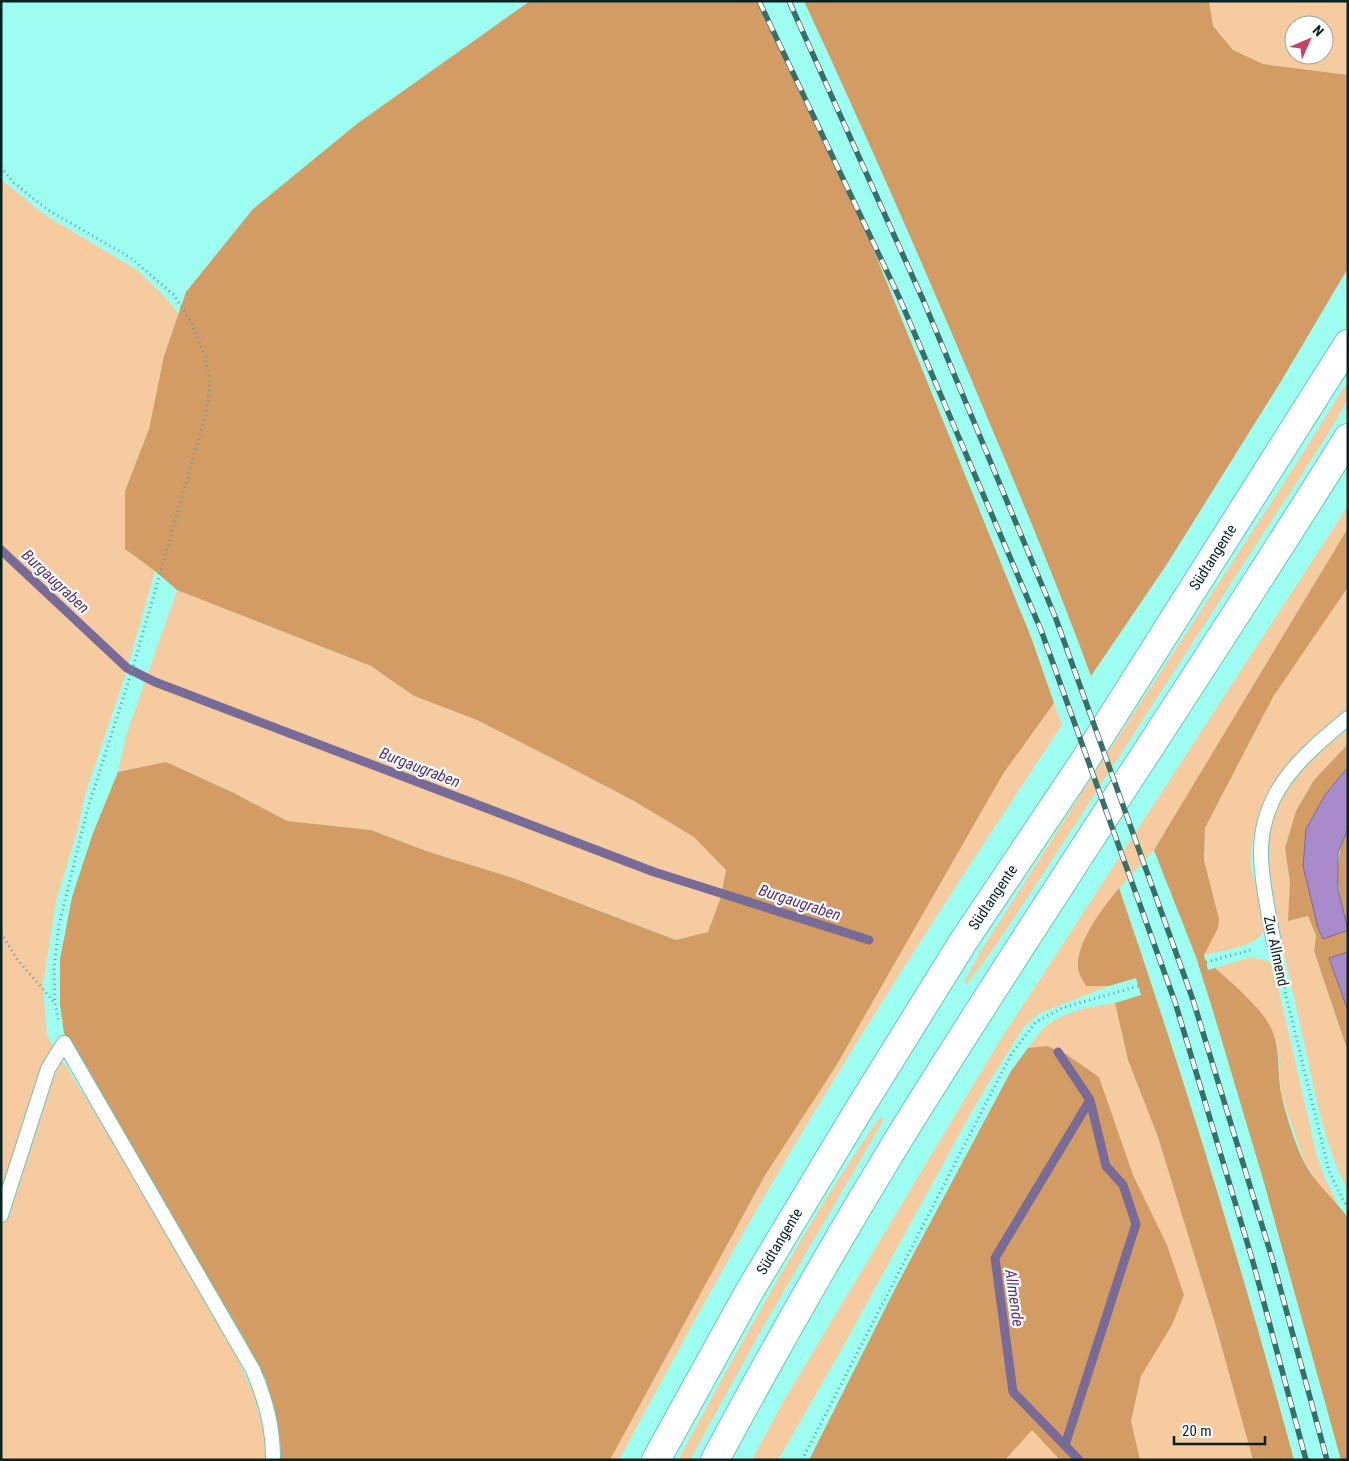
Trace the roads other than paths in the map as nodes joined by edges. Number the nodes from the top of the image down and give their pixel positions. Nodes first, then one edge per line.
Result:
1 (1348, 344) edge
2 (1348, 438) edge
3 (1348, 718) edge
4 (1274, 943) road end
5 (1, 1215) edge
6 (273, 1460) edge
7 (656, 1460) edge
8 (715, 1460) edge

1 - 7 highway, Südtangente
2 - 8 highway
3 - 4 lane, Zur Allmend
5 - 6 lane

